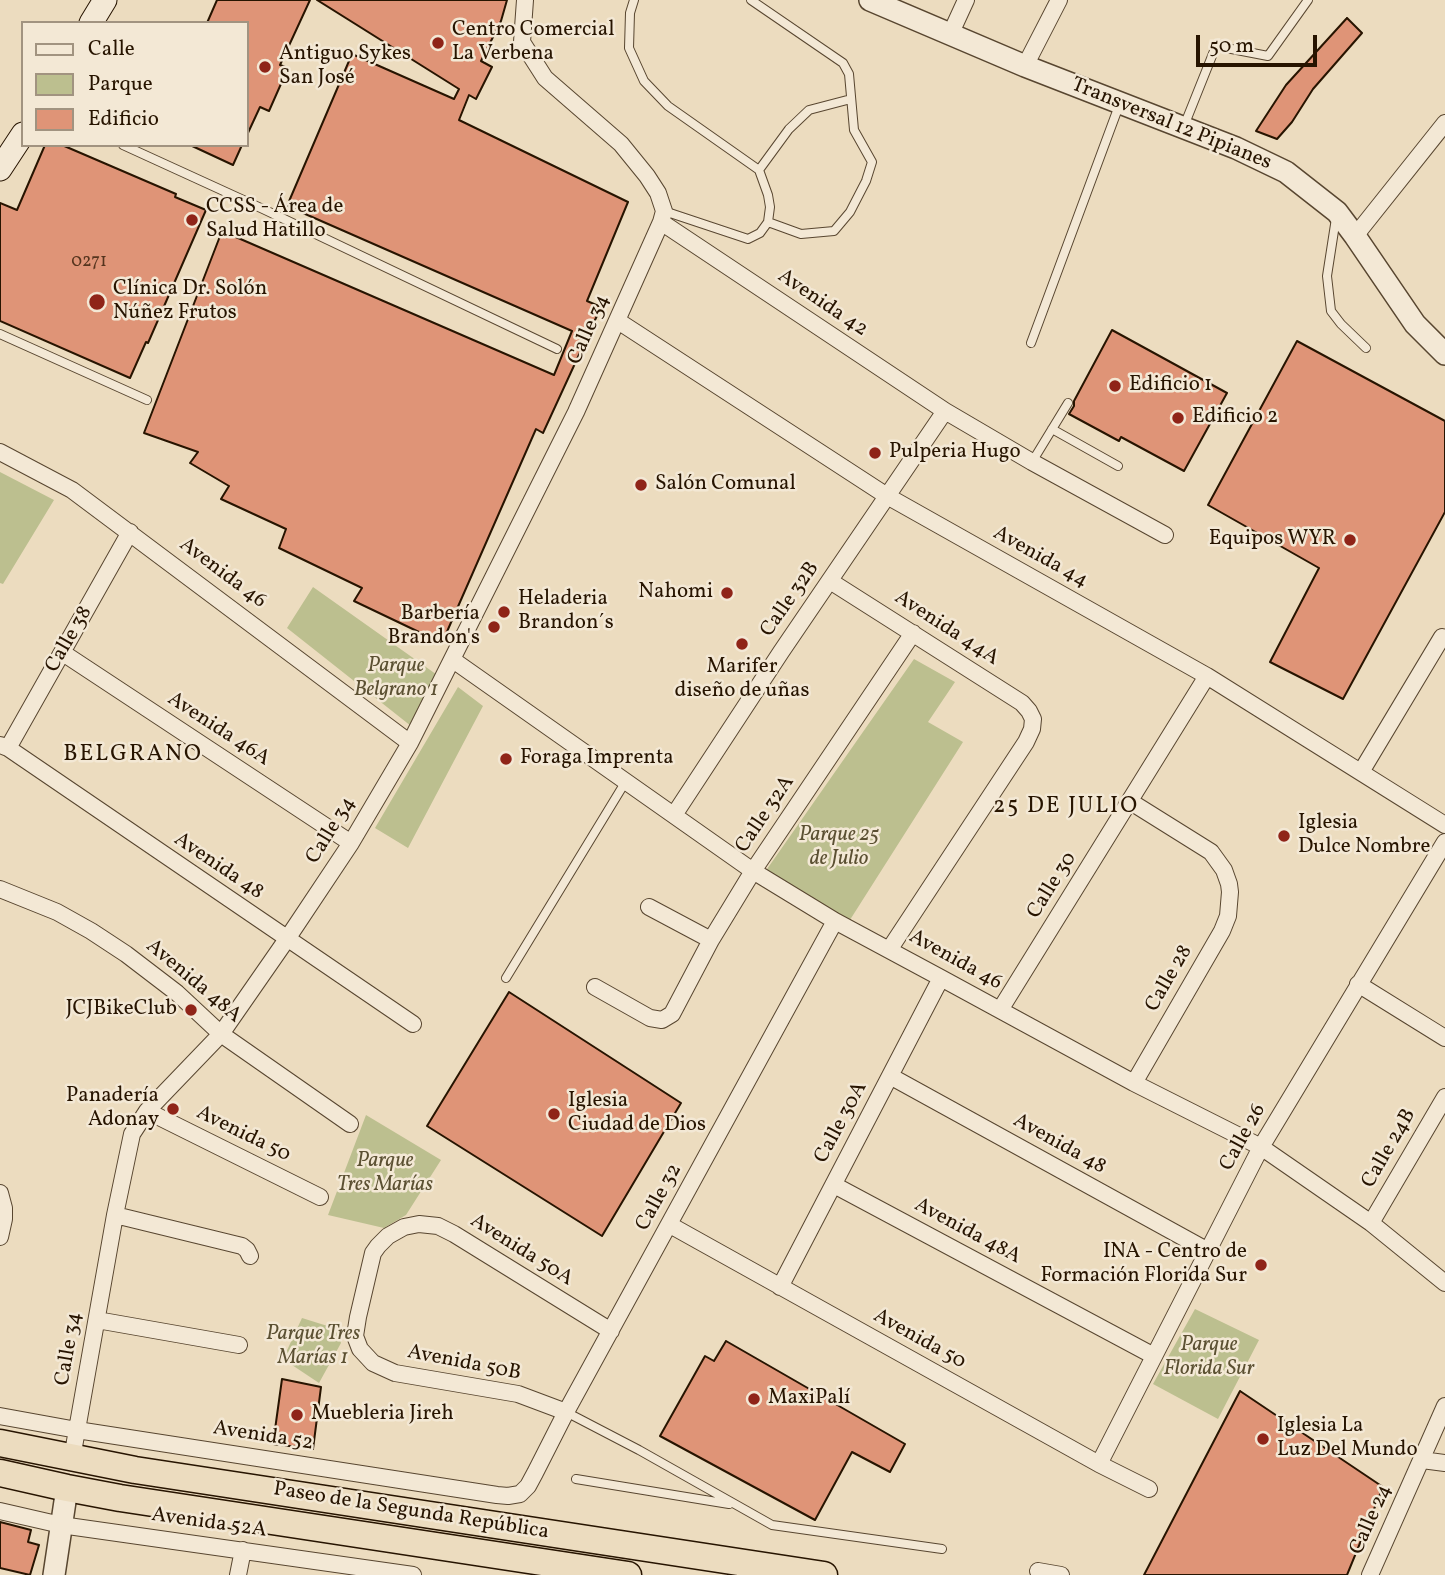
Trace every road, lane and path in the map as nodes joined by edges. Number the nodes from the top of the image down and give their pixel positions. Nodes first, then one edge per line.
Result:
1 (105, 0) edge
2 (525, 0) edge
3 (634, 0) edge
4 (751, 0) edge
5 (870, 0) edge
6 (966, 0) edge
7 (1059, 0) edge
8 (1308, 0) edge
9 (92, 21) edge
10 (950, 35) junction
11 (1025, 66) junction
12 (851, 99) junction
13 (1119, 103) junction
14 (1445, 123) edge
15 (1184, 127) junction
16 (21, 137) edge
17 (127, 147) edge
18 (0, 169) edge
19 (758, 170) junction
20 (1337, 212) junction
21 (663, 216) junction
22 (768, 222) junction
23 (1355, 236) junction
24 (618, 321) junction
25 (0, 334) edge
26 (1031, 344) dead end
27 (1366, 348) dead end
28 (557, 349) dead end
29 (1445, 354) edge
30 (147, 400) dead end
31 (1068, 403) dead end
32 (944, 411) junction
33 (1052, 429) junction
34 (0, 452) edge
35 (1032, 462) junction
36 (1118, 466) dead end
37 (887, 495) junction
38 (130, 532) junction
39 (1165, 535) dead end
40 (830, 581) junction
41 (913, 633) junction
42 (1442, 637) dead end
43 (63, 653) junction
44 (453, 660) junction
45 (1207, 676) junction
46 (410, 743) junction
47 (4, 746) edge
48 (1361, 772) junction
49 (626, 781) junction
50 (1131, 802) junction
51 (674, 815) junction
52 (1445, 825) edge
53 (1445, 842) edge
54 (351, 843) junction
55 (753, 871) junction
56 (0, 889) edge
57 (649, 906) dead end
58 (835, 920) junction
59 (287, 939) junction
60 (711, 940) junction
61 (889, 950) junction
62 (506, 978) dead end
63 (941, 978) junction
64 (1358, 984) junction
65 (595, 987) dead end
66 (1000, 1010) junction
67 (413, 1024) dead end
68 (221, 1034) junction
69 (1445, 1038) edge
70 (890, 1076) junction
71 (1134, 1083) junction
72 (1445, 1097) edge
73 (147, 1111) junction
74 (349, 1124) dead end
75 (1261, 1147) junction
76 (834, 1185) junction
77 (1, 1195) edge
78 (320, 1197) dead end
79 (115, 1215) junction
80 (1371, 1223) junction
81 (670, 1225) junction
82 (0, 1237) edge
83 (1208, 1251) junction
84 (250, 1256) dead end
85 (1445, 1283) edge
86 (780, 1287) junction
87 (97, 1320) junction
88 (611, 1331) junction
89 (239, 1345) dead end
90 (360, 1349) joint
91 (1154, 1356) junction
92 (1445, 1406) edge
93 (566, 1412) junction
94 (0, 1416) edge
95 (77, 1430) junction
96 (0, 1443) edge
97 (72, 1458) junction
98 (1422, 1460) junction
99 (1445, 1463) edge
100 (1099, 1464) junction
101 (0, 1473) edge
102 (576, 1479) dead end
103 (67, 1488) junction
104 (1149, 1489) dead end
105 (520, 1494) joint
106 (736, 1505) junction
107 (0, 1511) edge
108 (61, 1525) junction
109 (942, 1549) dead end
110 (243, 1550) junction
111 (350, 1570) edge
112 (1038, 1571) dead end
113 (54, 1575) edge
114 (238, 1575) edge
115 (413, 1575) edge
116 (628, 1575) edge
117 (824, 1575) edge
118 (1061, 1575) edge
119 (1370, 1575) edge

1 - 9 main road
2 - 21 street
3 - 19 lane
4 - 12 lane
5 - 10 street, Transversal 12 Pipianes
6 - 10 street
7 - 11 street
8 - 15 lane
10 - 11 street, Transversal 12 Pipianes
11 - 13 street, Transversal 12 Pipianes
12 - 19 lane
12 - 22 lane
13 - 15 street, Transversal 12 Pipianes
13 - 26 lane
14 - 23 street
15 - 20 street, Transversal 12 Pipianes
16 - 18 main road
17 - 28 lane
19 - 22 lane
20 - 23 street, Transversal 12 Pipianes
20 - 27 lane
21 - 22 lane
21 - 24 street, Calle 34
21 - 32 street, Avenida 42
23 - 29 street, Transversal 12 Pipianes
24 - 37 street, Avenida 44
24 - 44 street, Calle 34
25 - 30 lane
31 - 33 lane
32 - 35 street, Avenida 42
32 - 37 street, Calle 32B
33 - 35 lane
33 - 36 lane
34 - 38 street, Avenida 46
35 - 39 street, Avenida 42
37 - 40 street, Calle 32B
37 - 45 street, Avenida 44
38 - 43 street, Calle 38
38 - 46 street, Avenida 46
40 - 41 street, Avenida 44A
40 - 51 street, Calle 32B
41 - 55 street, Calle 32A
41 - 61 street, Avenida 44A
42 - 48 street
43 - 47 street, Calle 38
43 - 54 street, Avenida 46A
44 - 46 street, Calle 34
44 - 49 street, Avenida 46
45 - 48 street, Avenida 44
45 - 50 street, Calle 30
46 - 54 street, Calle 34
47 - 59 street, Avenida 48
48 - 52 street, Avenida 44
49 - 51 street, Avenida 46
49 - 62 lane
50 - 66 street, Calle 30
50 - 71 street, Calle 28
51 - 55 street, Avenida 46
53 - 64 street, Calle 26
54 - 59 street, Calle 34
55 - 58 street, Avenida 46
55 - 60 street, Calle 32A
56 - 68 street, Avenida 48A
57 - 60 street
58 - 61 street, Avenida 46
58 - 81 street, Calle 32
59 - 67 street, Avenida 48
59 - 68 street, Calle 34
60 - 65 street, Calle 32A
61 - 63 street, Avenida 46
63 - 66 street, Avenida 46
63 - 70 street, Calle 30A
64 - 69 street
64 - 75 street, Calle 26
66 - 71 street, Avenida 46
68 - 73 street, Calle 34
68 - 74 street, Avenida 48A
70 - 76 street, Calle 30A
70 - 83 street, Avenida 48
71 - 75 street, Avenida 46
72 - 80 street, Calle 24B
73 - 78 street, Avenida 50
73 - 79 street, Calle 34
75 - 80 street, Avenida 46
75 - 83 street, Calle 26
76 - 86 street, Calle 30A
76 - 91 street, Avenida 48A
77 - 82 street
79 - 84 street
79 - 87 street, Calle 34
80 - 85 street, Avenida 46
81 - 86 street, Avenida 50
81 - 88 street, Calle 32
83 - 91 street, Calle 26
86 - 100 street, Avenida 50
87 - 89 street
87 - 95 street, Calle 34
88 - 90 street, Avenida 50A
88 - 93 street, Calle 32
90 - 93 street, Avenida 50B
91 - 100 street, Calle 26
92 - 98 street, Calle 24
93 - 105 street, Calle 32
93 - 106 lane
94 - 95 street, Avenida 52
95 - 97 street, Calle 34
95 - 105 street, Avenida 52
96 - 97 highway, Paseo de la Segunda República
97 - 117 highway, Paseo de la Segunda República
98 - 99 street
98 - 119 street, Calle 24
100 - 104 street, Avenida 50
101 - 103 highway, Paseo de la Segunda República
102 - 106 lane
103 - 108 street
103 - 116 highway, Paseo de la Segunda República
106 - 109 lane
107 - 108 street, Avenida 52A
108 - 110 street, Avenida 52A
108 - 113 street
110 - 111 street, Avenida 52A
110 - 114 street
111 - 115 street, Avenida 52A
112 - 118 street

